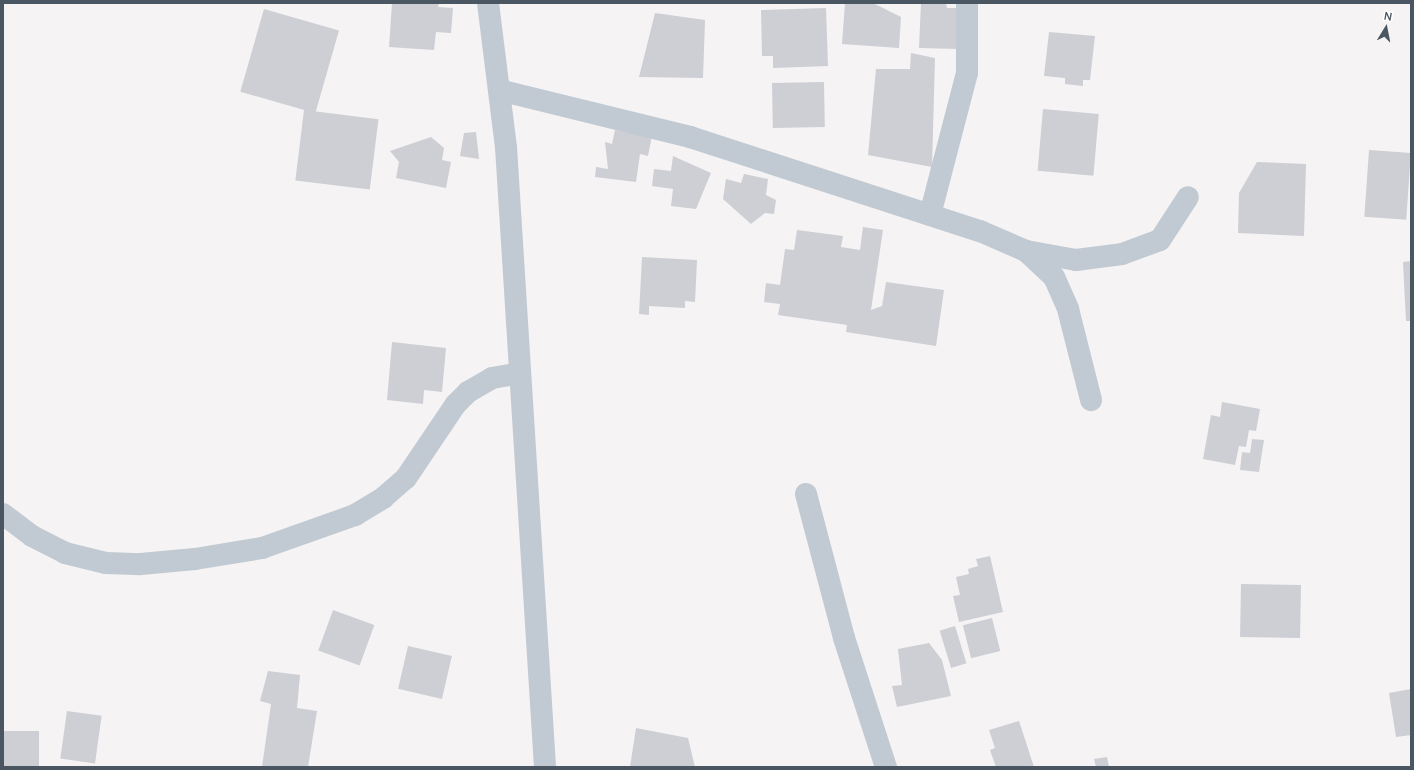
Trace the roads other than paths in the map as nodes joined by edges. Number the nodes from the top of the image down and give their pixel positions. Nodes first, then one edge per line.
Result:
1 (488, 3) edge
2 (967, 3) edge
3 (499, 90) junction
4 (1188, 197) dead end
5 (930, 214) junction
6 (1026, 251) junction
7 (520, 372) junction
8 (1092, 400) dead end
9 (806, 494) dead end
10 (3, 514) edge
11 (545, 767) edge
12 (886, 767) edge

1 - 3 street
2 - 5 street
3 - 5 street
3 - 7 street
4 - 6 street
5 - 6 street
6 - 8 street
7 - 10 street
7 - 11 street
9 - 12 street

